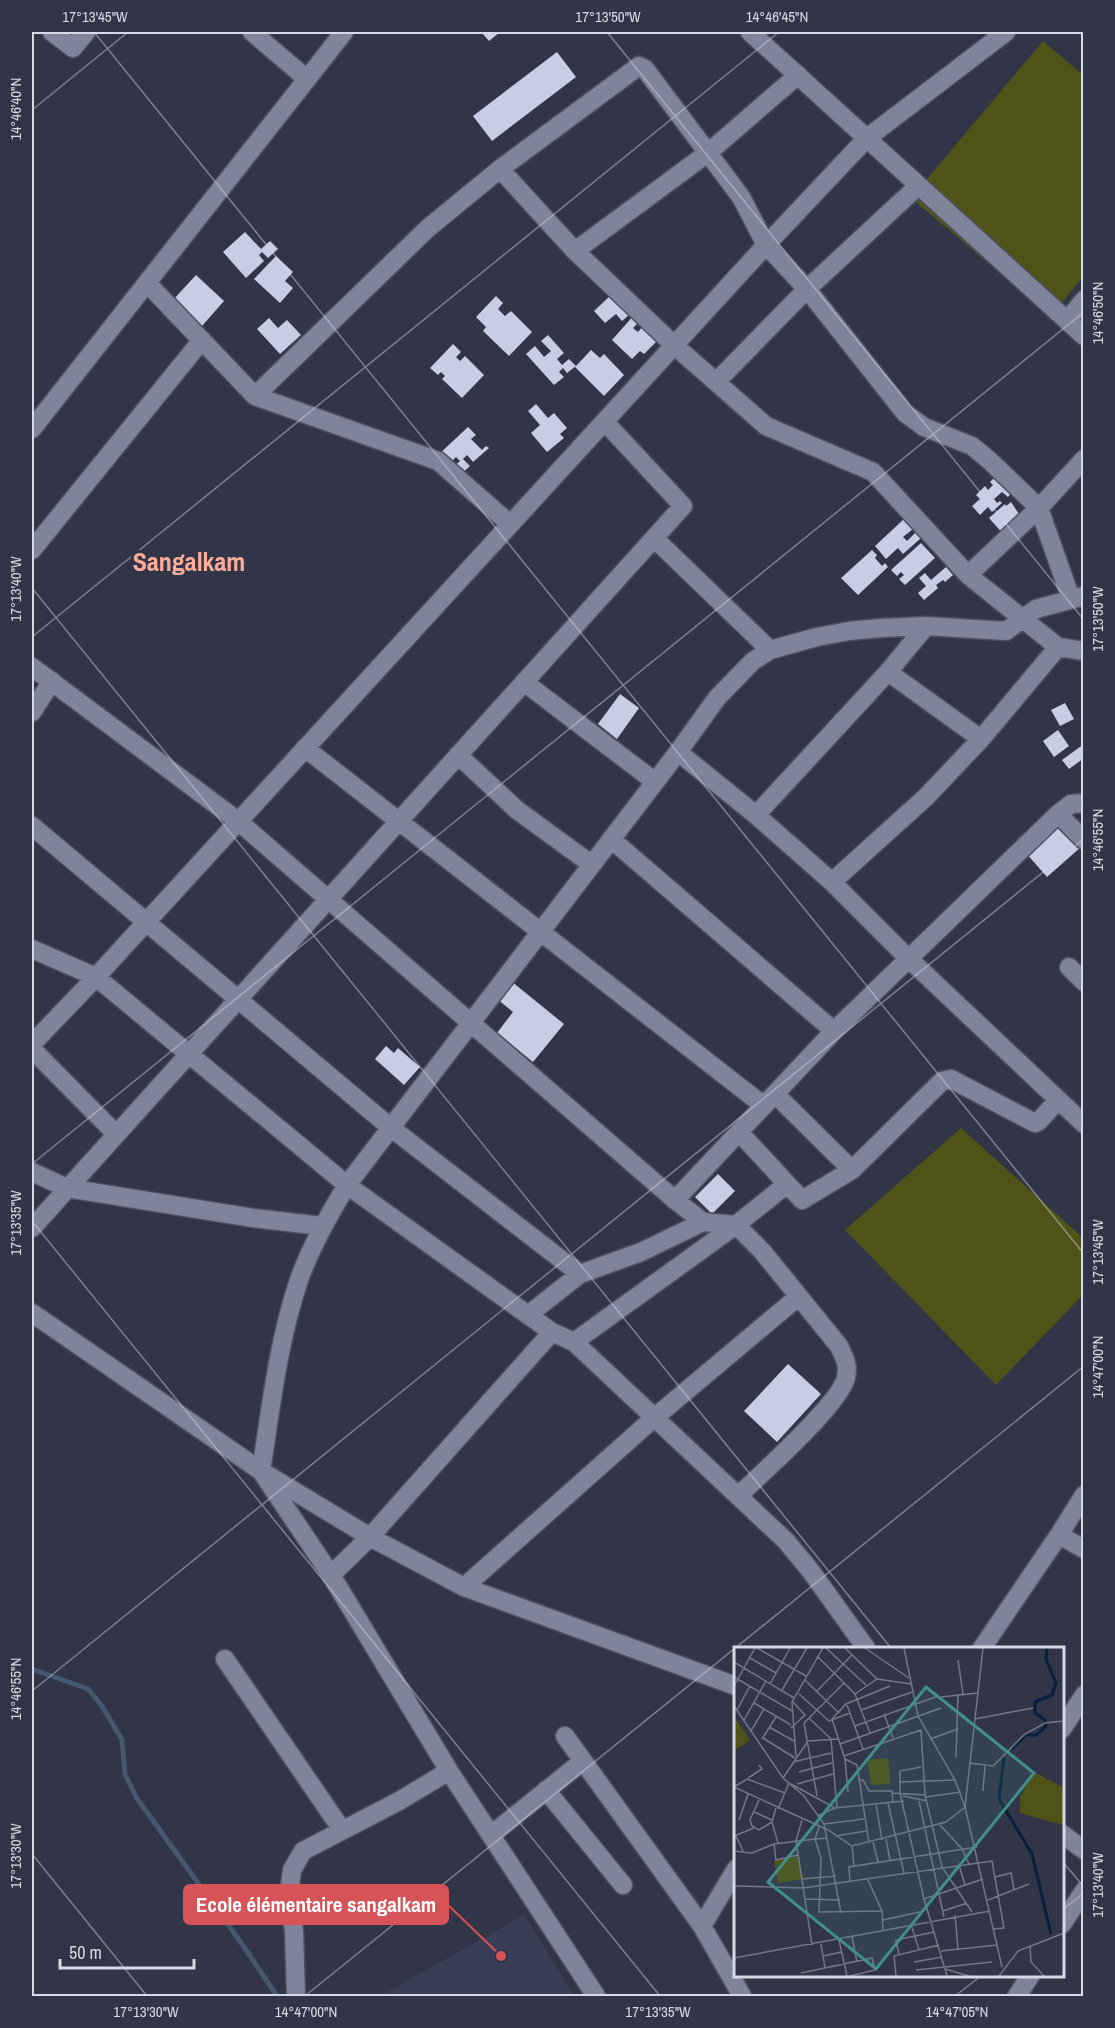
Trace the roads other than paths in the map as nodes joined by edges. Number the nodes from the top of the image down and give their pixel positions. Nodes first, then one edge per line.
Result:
1 (52, 32) edge
2 (86, 32) edge
3 (252, 32) edge
4 (344, 32) edge
5 (750, 32) edge
6 (1006, 32) edge
7 (798, 75) junction
8 (307, 79) junction
9 (867, 138) junction
10 (709, 152) junction
11 (500, 169) junction
12 (918, 186) junction
13 (766, 245) junction
14 (575, 251) junction
15 (147, 283) junction
16 (807, 289) junction
17 (1083, 300) edge
18 (1067, 321) junction
19 (1083, 336) edge
20 (202, 340) junction
21 (674, 345) junction
22 (716, 382) junction
23 (255, 396) junction
24 (605, 422) junction
25 (32, 429) edge
26 (1083, 459) edge
27 (1039, 508) junction
28 (510, 524) junction
29 (654, 538) junction
30 (32, 550) edge
31 (968, 575) junction
32 (1077, 598) edge
33 (1023, 618) junction
34 (926, 626) junction
35 (1058, 647) junction
36 (770, 651) junction
37 (1083, 651) edge
38 (32, 667) edge
39 (888, 672) junction
40 (52, 681) junction
41 (524, 682) junction
42 (32, 712) edge
43 (981, 739) junction
44 (305, 748) junction
45 (678, 752) junction
46 (458, 755) junction
47 (654, 781) junction
48 (1083, 791) edge
49 (1071, 807) edge
50 (756, 815) junction
51 (238, 821) junction
52 (398, 821) junction
53 (32, 826) edge
54 (611, 839) junction
55 (1083, 840) edge
56 (591, 864) junction
57 (832, 882) junction
58 (328, 899) junction
59 (146, 922) junction
60 (540, 931) junction
61 (32, 949) edge
62 (908, 958) junction
63 (1069, 967) dead end
64 (96, 977) junction
65 (1083, 982) edge
66 (238, 999) junction
67 (470, 1023) junction
68 (834, 1031) junction
69 (32, 1044) edge
70 (32, 1049) edge
71 (189, 1054) junction
72 (769, 1100) junction
73 (1058, 1100) junction
74 (1083, 1124) edge
75 (390, 1127) junction
76 (739, 1132) junction
77 (116, 1134) junction
78 (852, 1170) junction
79 (32, 1172) edge
80 (788, 1184) junction
81 (346, 1185) junction
82 (67, 1188) junction
83 (675, 1200) junction
84 (703, 1222) junction
85 (736, 1225) junction
86 (322, 1227) junction
87 (32, 1228) edge
88 (580, 1274) junction
89 (798, 1297) junction
90 (32, 1313) edge
91 (528, 1315) junction
92 (552, 1332) junction
93 (574, 1342) junction
94 (654, 1418) junction
95 (261, 1471) junction
96 (1083, 1495) edge
97 (738, 1497) junction
98 (1059, 1535) junction
99 (370, 1537) junction
100 (1083, 1549) edge
101 (331, 1575) junction
102 (464, 1587) junction
103 (865, 1647) edge
104 (983, 1647) edge
105 (225, 1659) dead end
106 (734, 1686) edge
107 (1083, 1695) edge
108 (1064, 1726) edge
109 (566, 1736) dead end
110 (583, 1761) junction
111 (449, 1771) junction
112 (546, 1790) junction
113 (342, 1830) junction
114 (491, 1835) junction
115 (1064, 1836) edge
116 (1083, 1850) edge
117 (734, 1871) edge
118 (623, 1885) dead end
119 (1083, 1891) edge
120 (1064, 1921) edge
121 (702, 1926) junction
122 (1029, 1977) edge
123 (296, 1996) edge
124 (596, 1996) edge
125 (742, 1996) edge
126 (1017, 1996) edge

1 - 2 street
3 - 8 street
4 - 8 street
5 - 7 street
6 - 9 street
7 - 9 street
7 - 10 street
8 - 15 street
9 - 12 street
9 - 13 street
10 - 11 street
10 - 13 street
10 - 14 street
11 - 14 street
11 - 23 street
12 - 16 street
12 - 18 street
13 - 16 street
13 - 21 street
14 - 21 street
15 - 20 street
15 - 25 street
16 - 22 street
16 - 27 street
17 - 18 street
18 - 19 street
20 - 23 street
20 - 30 street
21 - 22 street
21 - 24 street
22 - 31 street
23 - 28 street
24 - 28 street
24 - 29 street
26 - 27 street
27 - 31 street
27 - 32 street
28 - 44 street
29 - 36 street
29 - 41 street
31 - 33 street
32 - 33 street
33 - 34 street
33 - 35 street
34 - 36 street
34 - 39 street
35 - 37 street
35 - 43 street
36 - 45 street
38 - 40 street
39 - 43 street
39 - 50 street
40 - 42 street
40 - 51 street
41 - 46 street
41 - 47 street
43 - 57 street
44 - 51 street
44 - 52 street
45 - 47 street
45 - 50 street
46 - 52 street
46 - 56 street
47 - 54 street
48 - 49 street
49 - 55 street
49 - 62 street
50 - 57 street
51 - 58 street
51 - 59 street
52 - 58 street
52 - 60 street
53 - 59 street
54 - 56 street
54 - 68 street
56 - 60 street
57 - 62 street
58 - 66 street
58 - 67 street
59 - 64 street
59 - 66 street
60 - 67 street
60 - 72 street
61 - 64 street
62 - 68 street
62 - 73 street
63 - 65 street
64 - 69 street
64 - 71 street
66 - 71 street
66 - 75 street
67 - 75 street
67 - 83 street
68 - 72 street
70 - 77 street
71 - 77 street
71 - 81 street
72 - 76 street
72 - 78 street
73 - 74 street
73 - 78 street
75 - 81 street
75 - 88 street
76 - 80 street
76 - 83 street
77 - 82 street
78 - 80 street
79 - 82 street
80 - 85 street
81 - 86 street
81 - 91 street
82 - 86 street
82 - 87 street
83 - 84 street
84 - 85 street
84 - 88 street
85 - 89 street
85 - 93 street
86 - 95 street
88 - 91 street
89 - 94 street
89 - 97 street
90 - 95 street
91 - 92 street
92 - 93 street
92 - 99 street
93 - 94 street
94 - 97 street
94 - 102 street
95 - 99 street
95 - 101 street
96 - 98 street
97 - 103 street
98 - 100 street
98 - 104 street
99 - 101 street
99 - 102 street
101 - 111 street
102 - 106 street
105 - 113 street
107 - 108 street
109 - 110 street
110 - 112 street
110 - 121 street
111 - 113 street
111 - 114 street
112 - 114 street
112 - 118 street
113 - 123 street
114 - 124 street
115 - 116 street
117 - 121 street
119 - 120 street
121 - 125 street
122 - 126 street

